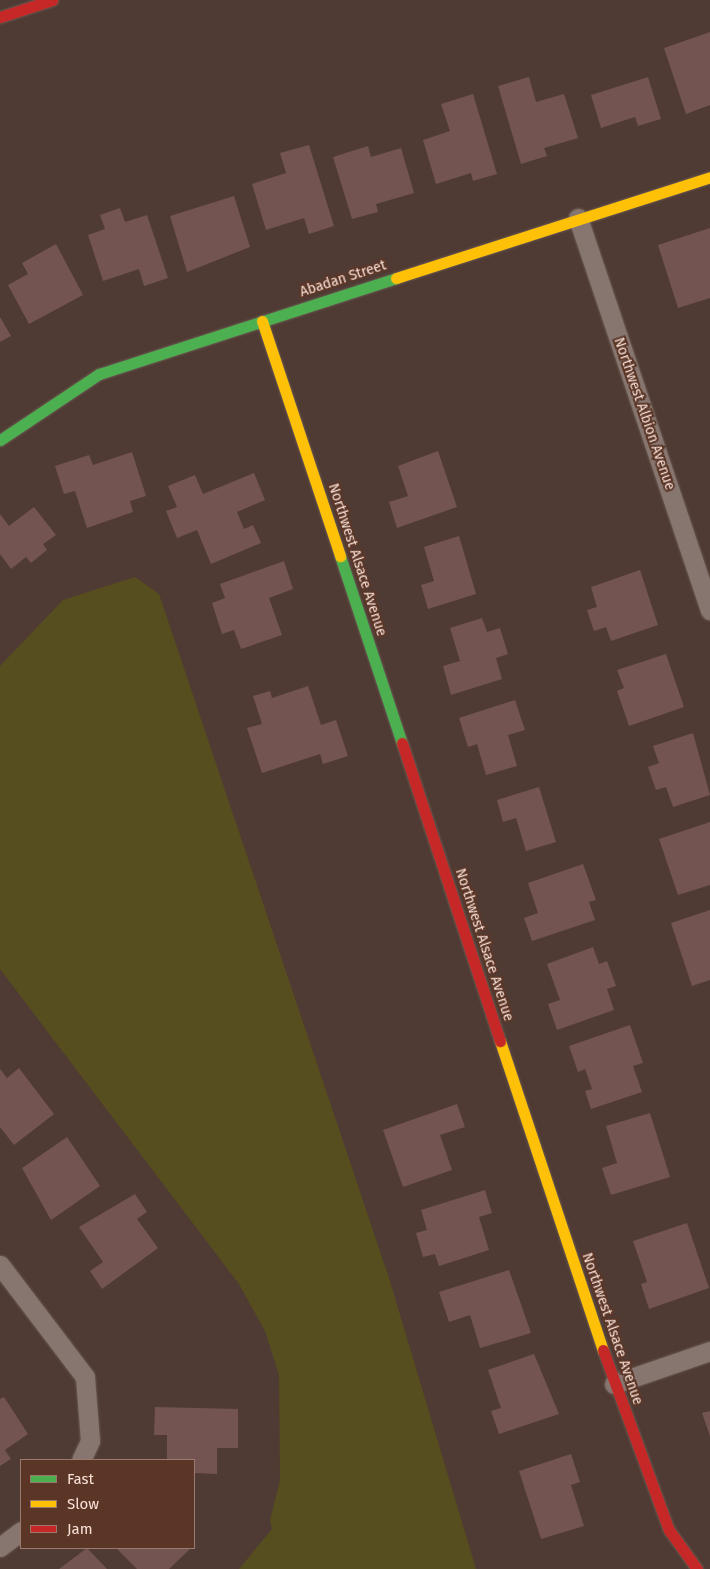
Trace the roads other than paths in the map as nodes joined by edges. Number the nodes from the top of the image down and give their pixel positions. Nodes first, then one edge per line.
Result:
1 (52, 0) edge
2 (0, 17) edge
3 (710, 178) edge
4 (578, 218) junction
5 (262, 321) junction
6 (0, 440) edge
7 (710, 610) edge
8 (0, 1265) edge
9 (710, 1351) edge
10 (614, 1384) junction
11 (81, 1459) edge
12 (20, 1532) edge
13 (0, 1547) edge
14 (697, 1569) edge

1 - 2 main road
3 - 4 main road, Abadan Street
4 - 5 main road, Abadan Street
4 - 7 street, Northwest Albion Avenue
5 - 6 main road, Abadan Street
5 - 10 main road, Northwest Alsace Avenue
8 - 11 street
9 - 10 street
10 - 14 main road, Northwest Alsace Avenue
12 - 13 street

